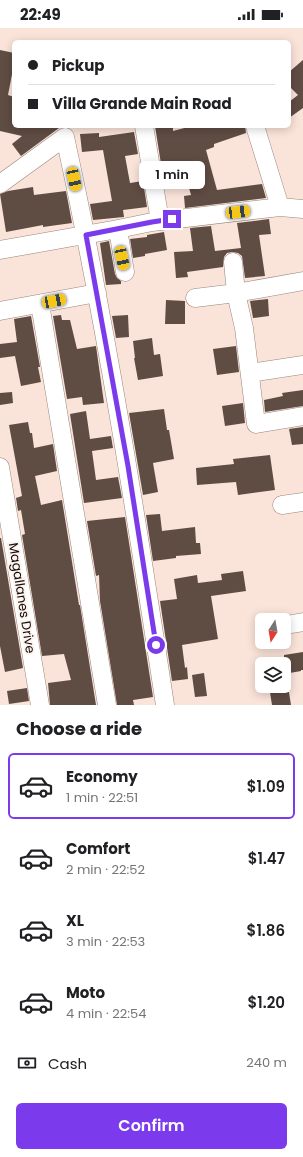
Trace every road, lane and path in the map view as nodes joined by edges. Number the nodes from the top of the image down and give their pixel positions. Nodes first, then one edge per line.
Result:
1 (144, 128) edge
2 (256, 128) edge
3 (0, 184) edge
4 (280, 207) junction
5 (303, 209) edge
6 (160, 221) junction
7 (118, 229) junction
8 (86, 235) junction
9 (0, 250) edge
10 (233, 262) dead end
11 (125, 272) dead end
12 (303, 281) edge
13 (97, 293) junction
14 (236, 293) junction
15 (195, 298) dead end
16 (40, 304) junction
17 (0, 311) edge
18 (303, 365) edge
19 (250, 373) junction
20 (303, 416) edge
21 (0, 467) edge
22 (303, 502) edge
23 (282, 505) dead end
24 (40, 705) edge
25 (107, 705) edge
26 (165, 705) edge

1 - 6 street
2 - 4 street
3 - 8 street
4 - 5 street
4 - 6 street
6 - 7 street
7 - 8 street
7 - 11 street
8 - 9 street
8 - 13 street
10 - 14 street
12 - 14 street
13 - 16 street
13 - 26 street
14 - 15 street
14 - 19 street
16 - 17 street
16 - 25 street
18 - 19 street
19 - 20 street
21 - 24 street, Magallanes Drive
22 - 23 street

